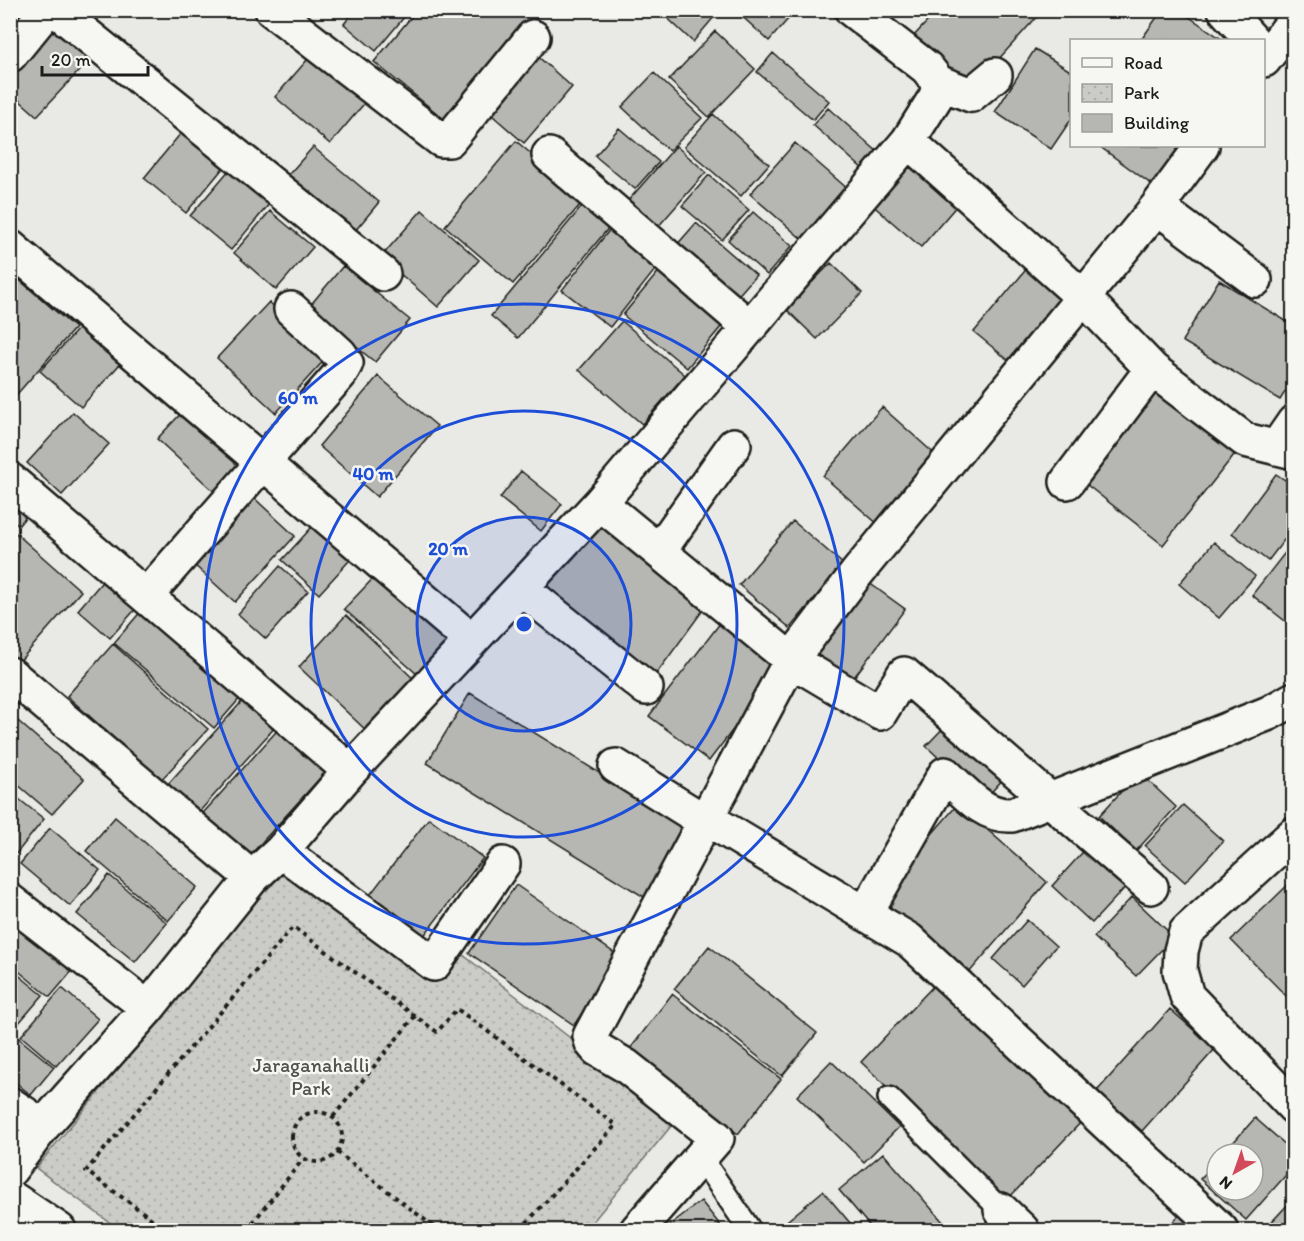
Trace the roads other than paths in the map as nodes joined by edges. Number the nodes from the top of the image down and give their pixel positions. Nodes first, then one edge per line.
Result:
1 (47, 10) edge
2 (56, 10) edge
3 (272, 10) edge
4 (852, 10) edge
5 (1225, 10) edge
6 (1293, 21) edge
7 (533, 37) dead end
8 (1250, 39) edge
9 (1265, 48) edge
10 (10, 56) edge
11 (996, 75) dead end
12 (938, 82) junction
13 (908, 141) junction
14 (1201, 147) edge
15 (549, 155) dead end
16 (1157, 207) junction
17 (10, 247) edge
18 (383, 274) dead end
19 (1255, 280) dead end
20 (1084, 297) junction
21 (291, 309) dead end
22 (748, 326) junction
23 (1152, 369) junction
24 (1288, 441) edge
25 (734, 445) dead end
26 (262, 461) junction
27 (10, 480) edge
28 (1066, 482) dead end
29 (600, 503) junction
30 (659, 551) junction
31 (521, 588) junction
32 (146, 596) junction
33 (471, 640) junction
34 (791, 660) junction
35 (10, 674) edge
36 (646, 688) dead end
37 (1293, 699) edge
38 (616, 766) dead end
39 (350, 771) junction
40 (1052, 799) junction
41 (705, 819) junction
42 (1293, 834) edge
43 (282, 851) junction
44 (503, 864) dead end
45 (252, 878) junction
46 (1151, 886) dead end
47 (10, 901) edge
48 (865, 914) junction
49 (148, 1008) junction
50 (889, 1098) dead end
51 (10, 1104) edge
52 (1293, 1107) edge
53 (42, 1126) junction
54 (701, 1158) junction
55 (10, 1170) edge
56 (10, 1197) edge
57 (1012, 1220) edge
58 (59, 1230) edge
59 (637, 1230) edge
60 (750, 1230) edge
61 (1221, 1230) edge

1 - 10 street
2 - 18 street
3 - 7 street
4 - 12 street
5 - 8 street
6 - 9 street
11 - 12 street
12 - 13 street
13 - 20 street
13 - 22 street
14 - 16 street
15 - 22 street
16 - 19 street
16 - 20 street
17 - 26 street
20 - 23 street
20 - 34 street
21 - 26 street
22 - 29 street
23 - 24 street
23 - 28 street
25 - 30 street
26 - 32 street
26 - 33 street
27 - 32 street
29 - 30 street
29 - 31 street
30 - 34 street
31 - 33 street
31 - 36 street
32 - 39 street
33 - 39 street
34 - 40 street
34 - 41 street
35 - 45 street
37 - 40 street
38 - 41 street
39 - 43 street
40 - 46 street
40 - 48 street
41 - 48 street
41 - 54 street
42 - 52 street
43 - 44 street
43 - 45 street
45 - 49 street
47 - 49 street
48 - 61 street
49 - 53 street
50 - 57 lane
51 - 53 street
53 - 55 street
54 - 59 street
54 - 60 lane
56 - 58 street

